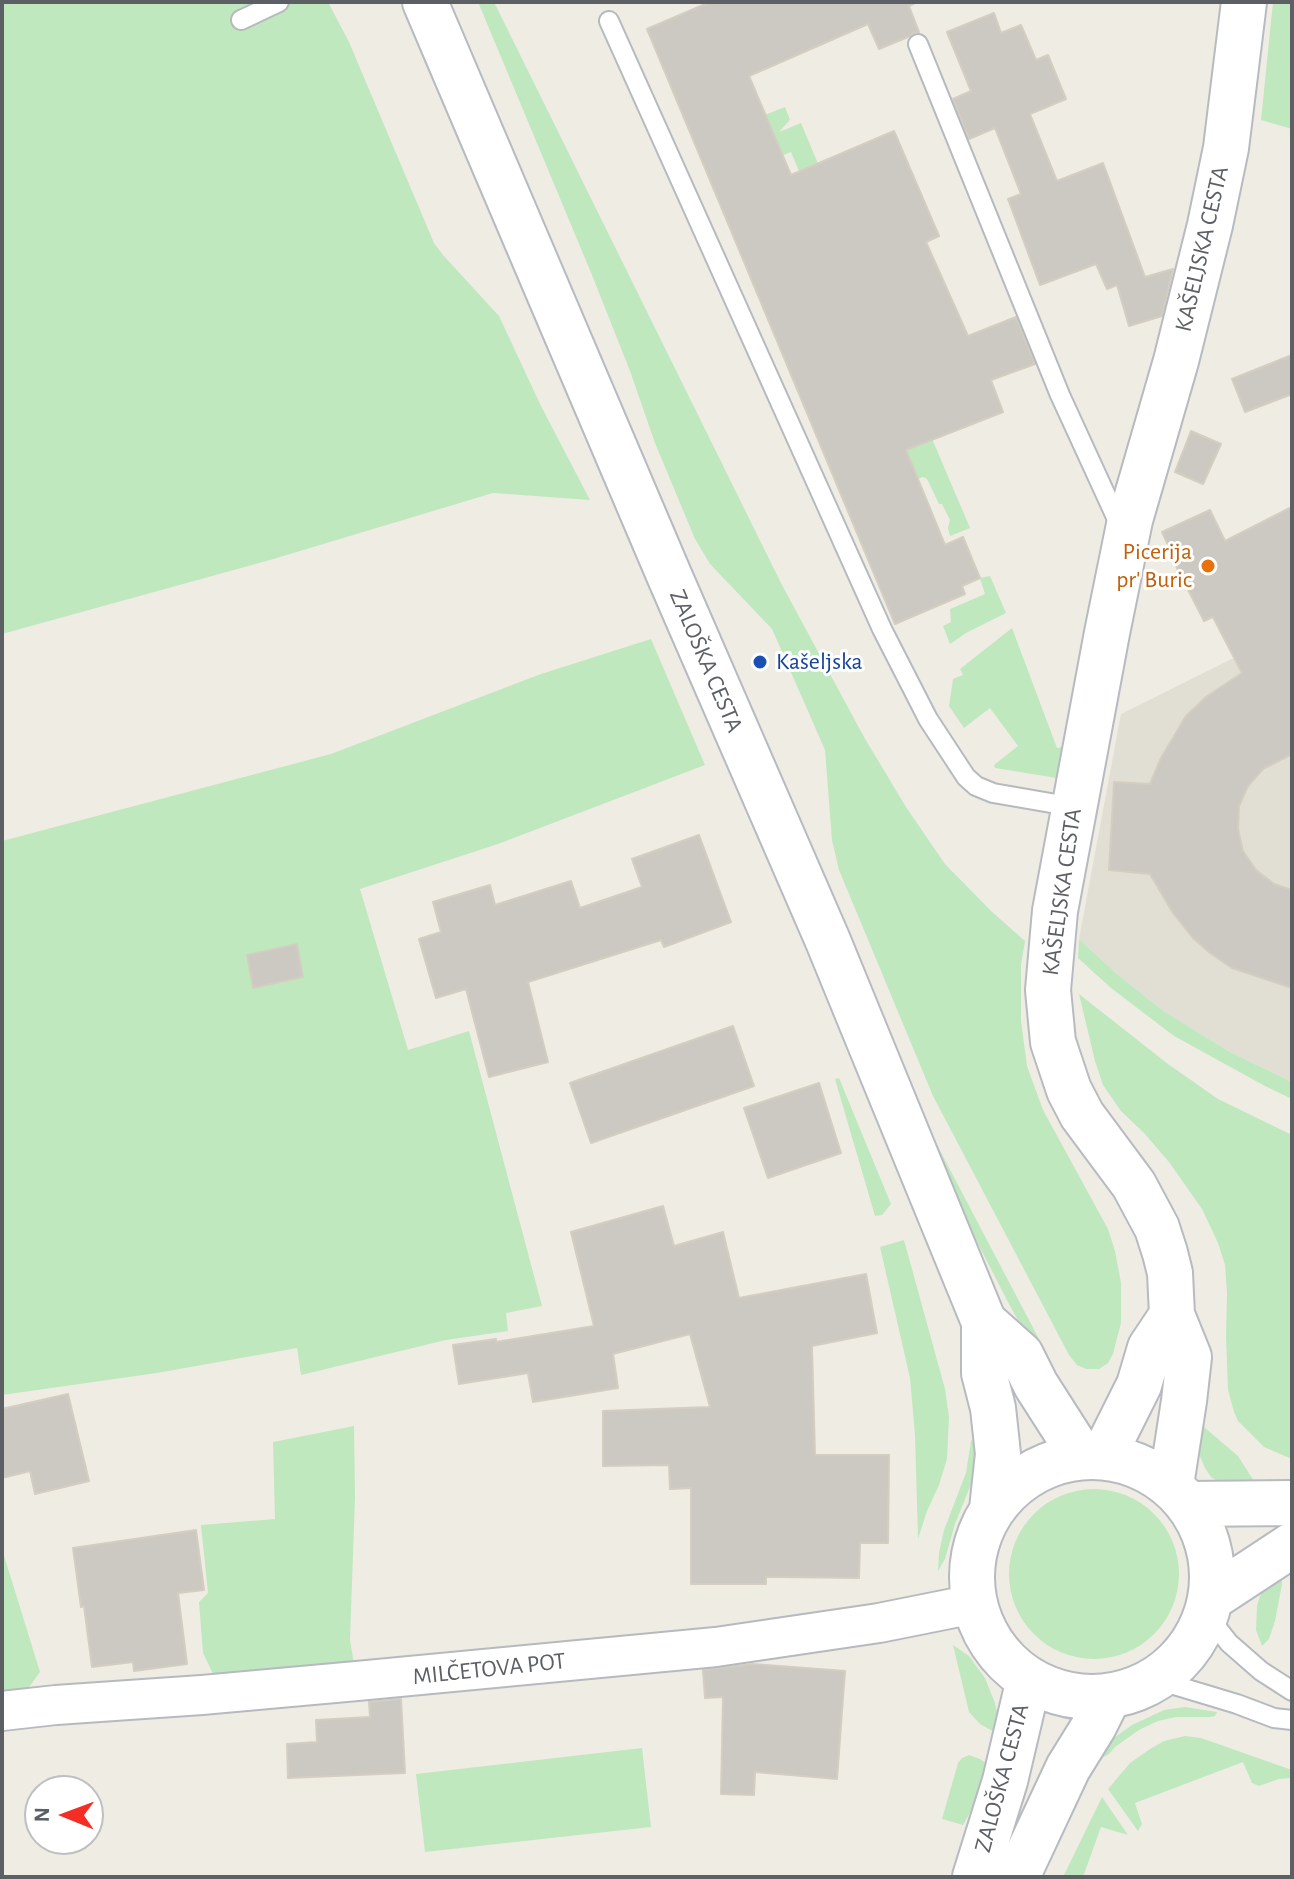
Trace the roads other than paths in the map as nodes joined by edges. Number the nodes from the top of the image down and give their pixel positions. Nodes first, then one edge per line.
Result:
1 (279, 2) edge
2 (425, 2) edge
3 (1244, 2) edge
4 (241, 20) dead end
5 (609, 21) dead end
6 (918, 44) dead end
7 (1126, 538) junction
8 (1074, 807) junction
9 (1172, 1315) junction
10 (984, 1322) junction
11 (1093, 1457) junction
12 (1179, 1495) junction
13 (1292, 1503) edge
14 (992, 1509) junction
15 (1292, 1545) edge
16 (974, 1604) junction
17 (1209, 1607) junction
18 (1029, 1679) junction
19 (1154, 1679) junction
20 (1292, 1691) edge
21 (1109, 1696) junction
22 (2, 1711) edge
23 (1292, 1720) edge
24 (975, 1877) edge
25 (1017, 1877) edge

1 - 4 lane
2 - 10 main road, ZALOŠKA CESTA
3 - 7 main road, KAŠELJSKA CESTA
5 - 8 lane
6 - 7 lane
7 - 8 main road, KAŠELJSKA CESTA
8 - 9 main road, KAŠELJSKA CESTA
9 - 11 main road
9 - 12 main road, KAŠELJSKA CESTA
10 - 11 main road, ZALOŠKA CESTA
10 - 14 main road, ZALOŠKA CESTA
11 - 12 main road
11 - 14 main road
12 - 13 main road
12 - 17 main road
14 - 16 main road
15 - 17 main road
16 - 18 main road
16 - 22 street, MILČETOVA POT
17 - 19 main road
17 - 20 lane
18 - 21 main road
18 - 24 main road, ZALOŠKA CESTA
19 - 21 main road
19 - 23 lane
21 - 25 main road, ZALOŠKA CESTA

